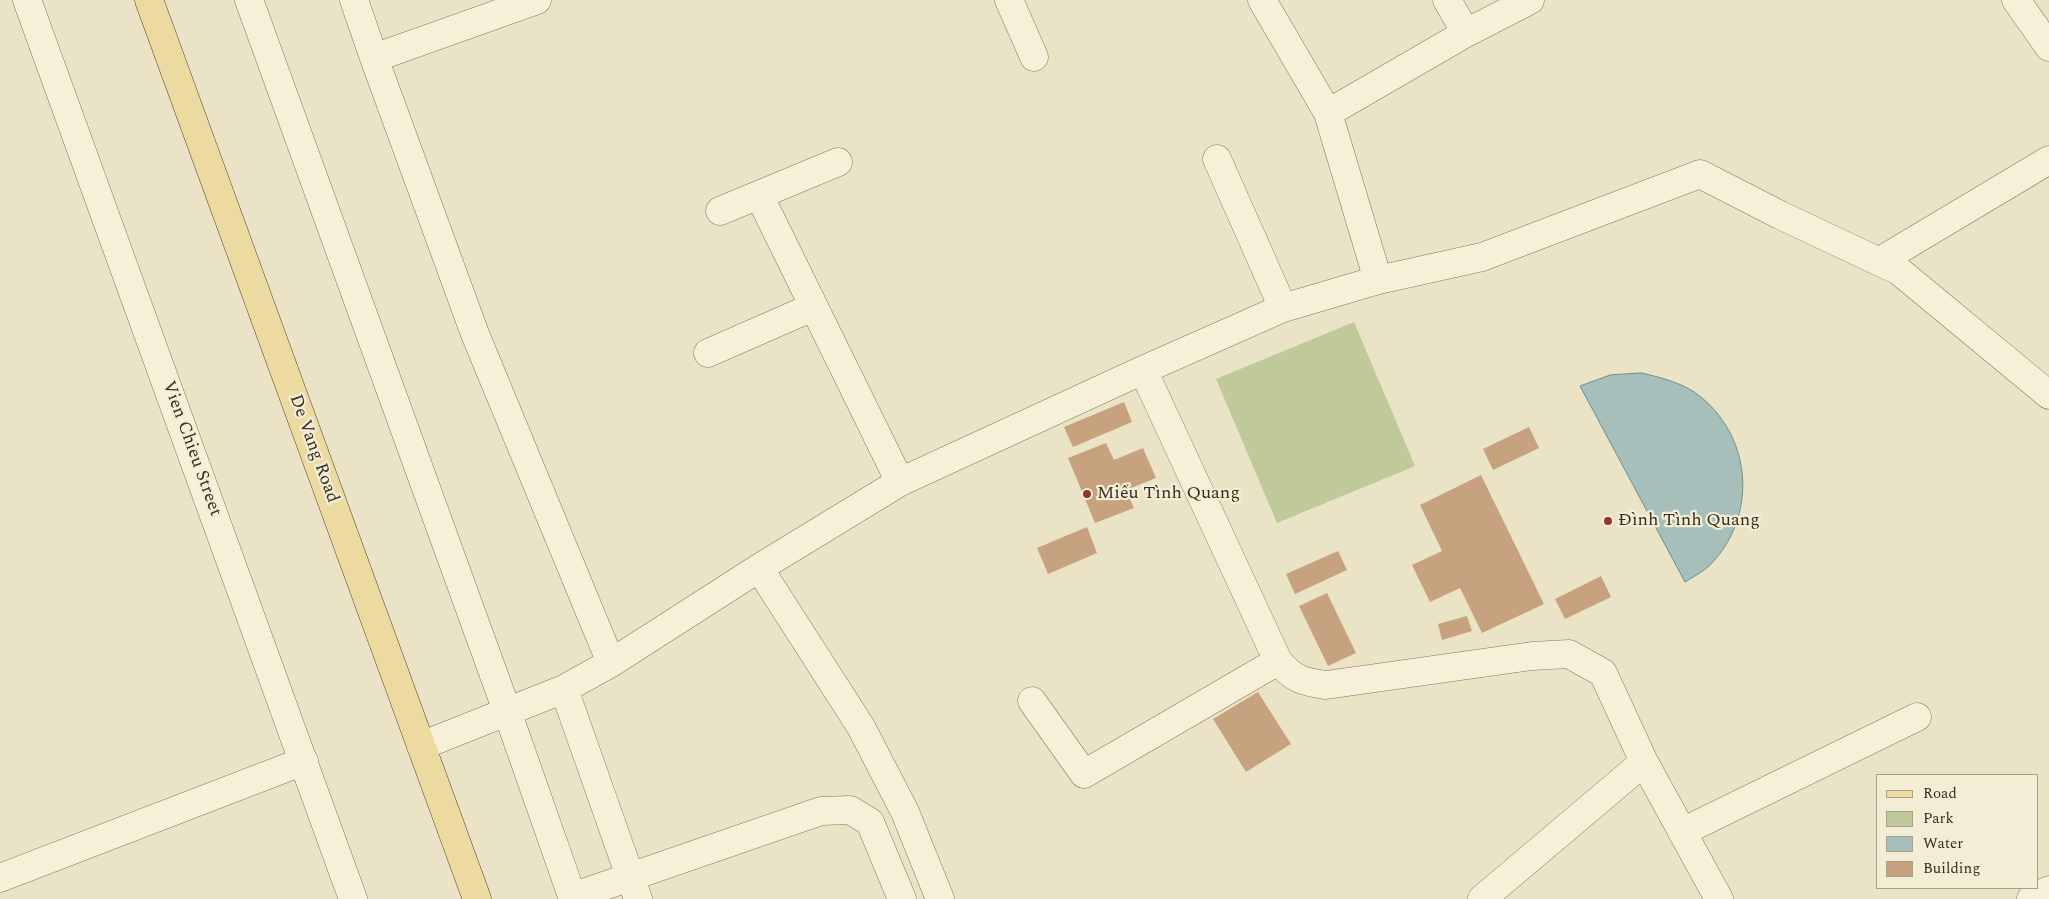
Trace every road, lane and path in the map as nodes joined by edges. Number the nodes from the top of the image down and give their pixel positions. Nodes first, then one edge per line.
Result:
1 (27, 0) edge
2 (150, 0) edge
3 (249, 0) edge
4 (354, 0) edge
5 (537, 0) edge
6 (1009, 0) edge
7 (1262, 0) edge
8 (1447, 0) edge
9 (1530, 0) edge
10 (2016, 0) edge
11 (1466, 33) junction
12 (2049, 48) edge
13 (374, 58) junction
14 (1034, 58) dead end
15 (1328, 113) junction
16 (1218, 158) dead end
17 (2049, 160) edge
18 (838, 162) dead end
19 (760, 195) junction
20 (720, 211) dead end
21 (1880, 261) junction
22 (1378, 280) junction
23 (813, 306) junction
24 (1283, 308) junction
25 (708, 353) dead end
26 (1143, 370) junction
27 (2048, 392) edge
28 (900, 482) junction
29 (760, 568) junction
30 (1278, 661) junction
31 (611, 664) junction
32 (564, 689) junction
33 (1032, 701) dead end
34 (507, 712) junction
35 (1917, 717) dead end
36 (421, 746) junction
37 (304, 761) junction
38 (1644, 762) junction
39 (1682, 832) junction
40 (0, 878) edge
41 (634, 888) edge
42 (2049, 890) edge
43 (573, 898) edge
44 (353, 899) edge
45 (477, 899) edge
46 (902, 899) edge
47 (940, 899) edge
48 (1482, 899) edge
49 (1719, 899) edge
50 (2031, 899) edge

1 - 37 street, Vien Chieu Street
2 - 36 main road, De Vang Road
3 - 34 street
4 - 13 street
5 - 13 street
6 - 14 street
7 - 15 street
8 - 11 street
9 - 11 street
10 - 12 street
11 - 15 street
13 - 31 street
15 - 22 street
16 - 24 street
17 - 21 street
18 - 19 street
19 - 20 street
19 - 23 street
21 - 22 street
21 - 27 street
22 - 24 street
23 - 25 street
23 - 28 street
24 - 26 street
26 - 28 street
26 - 30 street
28 - 29 street
29 - 31 street
29 - 47 street
30 - 33 street
30 - 38 street
31 - 32 street
32 - 34 street
32 - 41 street
34 - 36 street
34 - 43 street
35 - 39 street
36 - 45 main road, De Vang Road
37 - 40 street
37 - 44 street, Vien Chieu Street
38 - 39 street
38 - 48 street
39 - 49 street
41 - 43 street
41 - 46 street
42 - 50 street

